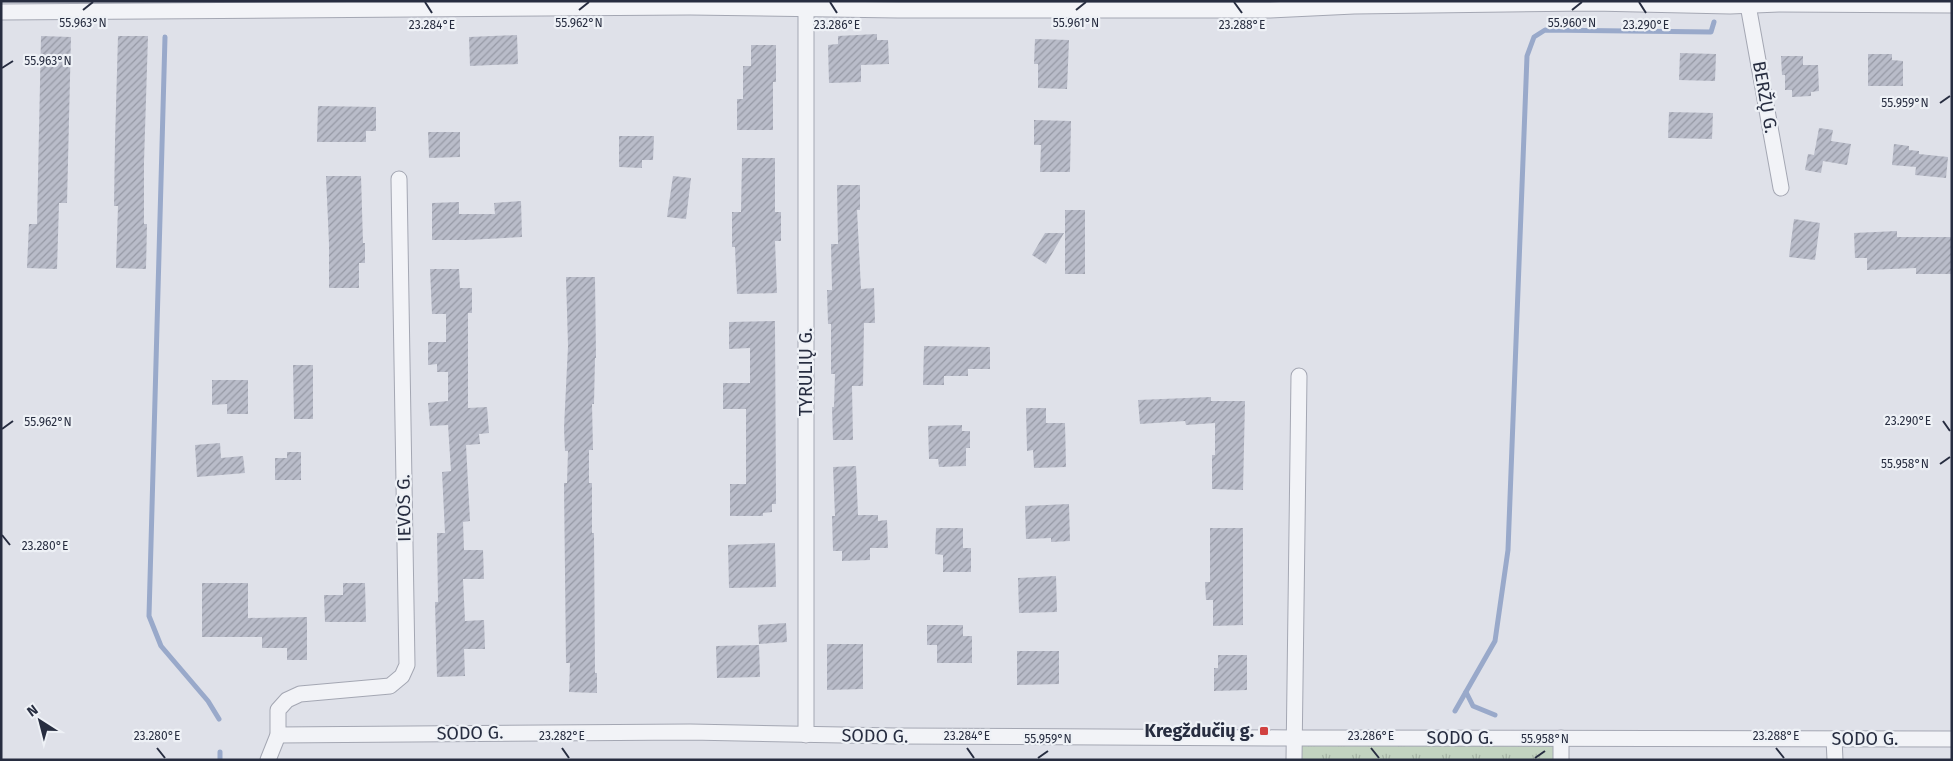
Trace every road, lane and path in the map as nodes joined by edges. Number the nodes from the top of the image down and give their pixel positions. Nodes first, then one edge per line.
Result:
1 (618, 5) edge
2 (1075, 5) edge
3 (1748, 5) junction
4 (1952, 5) edge
5 (806, 9) junction
6 (1, 12) edge
7 (400, 179) dead end
8 (1781, 188) dead end
9 (1299, 376) dead end
10 (806, 734) junction
11 (278, 735) junction
12 (1295, 738) junction
13 (1561, 738) junction
14 (1834, 739) junction
15 (1952, 739) edge
16 (268, 760) edge
17 (1294, 760) edge
18 (1561, 760) edge
19 (1835, 760) edge

1 - 5 street
1 - 6 street
2 - 3 street
2 - 5 street
3 - 4 street
3 - 8 street, BERŽŲ G.
5 - 10 street, TYRULIŲ G.
7 - 11 street, IEVOS G.
9 - 12 street
10 - 11 street, SODO G.
10 - 12 street, SODO G.
11 - 16 street
12 - 13 street, SODO G.
12 - 17 street
13 - 14 street, SODO G.
13 - 18 street
14 - 15 street, SODO G.
14 - 19 street

